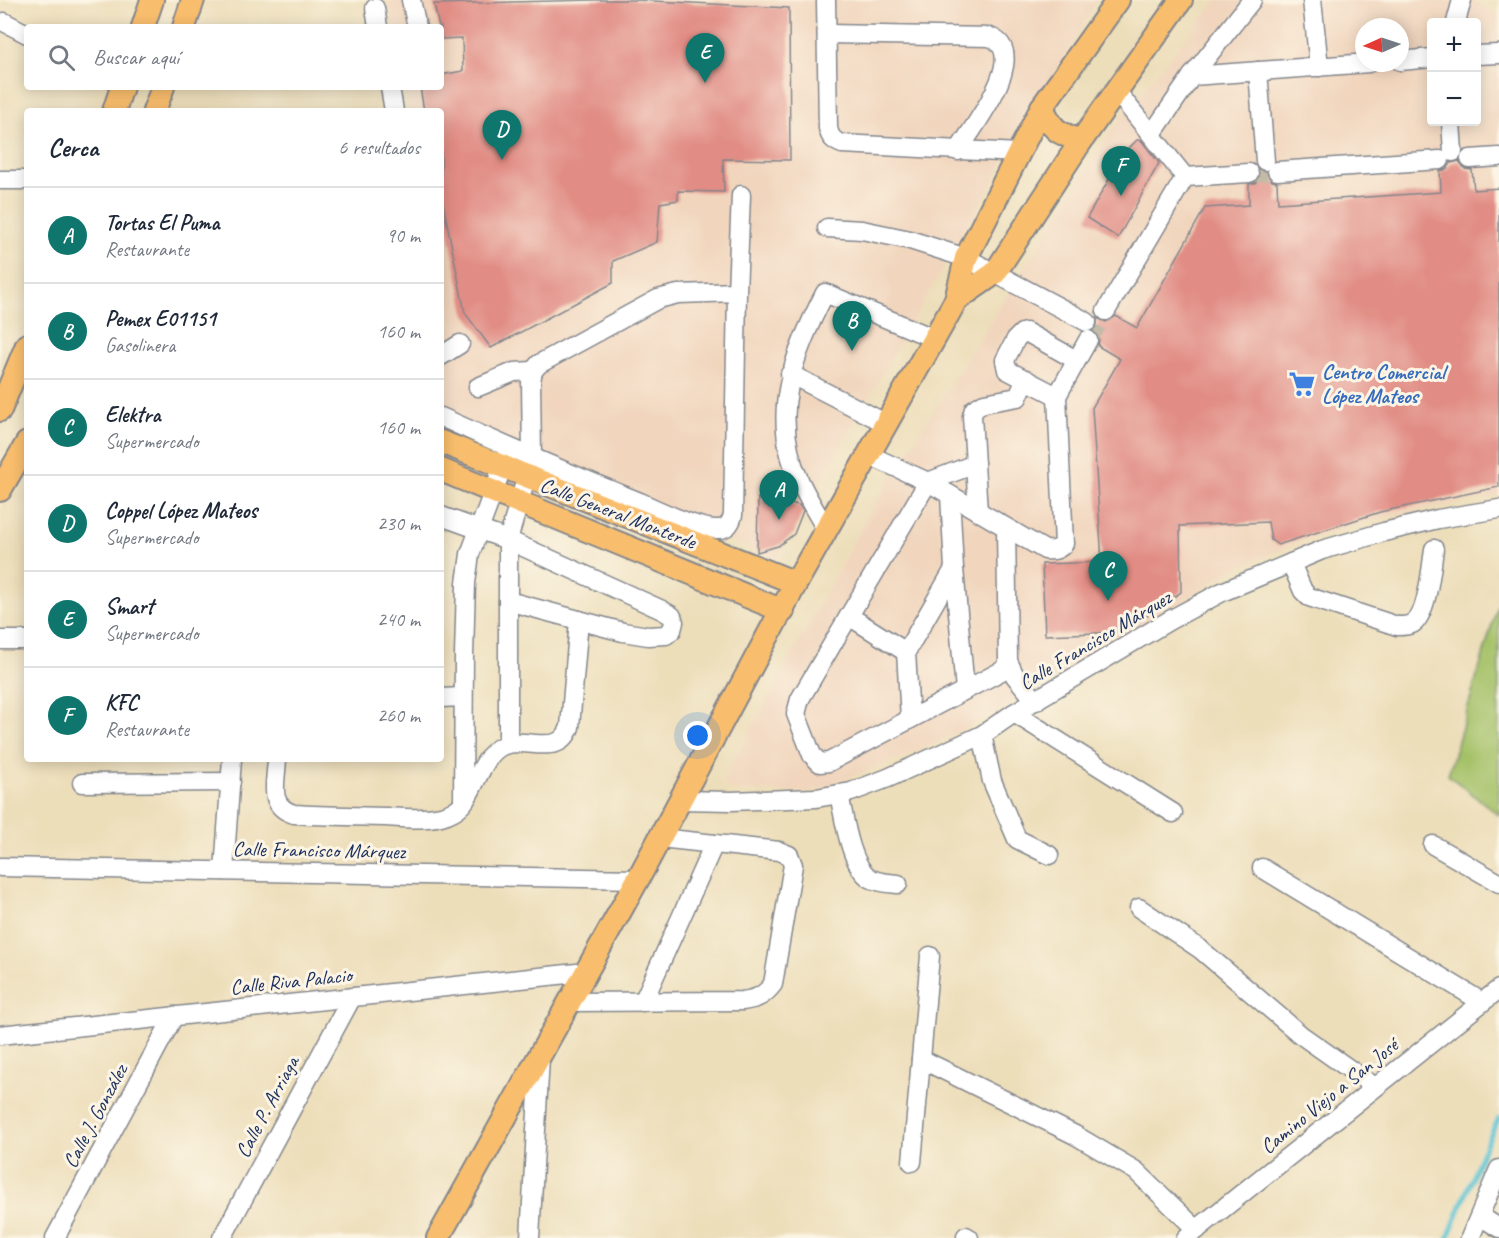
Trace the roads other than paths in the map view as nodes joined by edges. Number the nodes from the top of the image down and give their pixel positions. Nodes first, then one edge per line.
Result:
1 (152, 0) edge
2 (193, 0) edge
3 (411, 0) edge
4 (826, 0) edge
5 (1118, 0) edge
6 (1181, 0) edge
7 (1252, 0) edge
8 (1312, 0) edge
9 (1462, 0) edge
10 (375, 8) dead end
11 (1457, 18) edge
12 (4, 22) dead end
13 (144, 24) edge
14 (185, 24) edge
15 (378, 24) edge
16 (416, 24) edge
17 (24, 32) edge
18 (827, 34) junction
19 (1499, 54) edge
20 (1481, 55) edge
21 (1427, 58) edge
22 (1409, 60) edge
23 (1355, 64) edge
24 (1319, 67) junction
25 (1258, 71) junction
26 (1192, 76) junction
27 (121, 90) edge
28 (162, 90) edge
29 (390, 90) edge
30 (1117, 92) junction
31 (1042, 107) junction
32 (115, 108) edge
33 (155, 108) edge
34 (394, 108) edge
35 (1450, 126) edge
36 (1152, 134) junction
37 (1081, 141) junction
38 (958, 151) junction
39 (1019, 153) junction
40 (1454, 157) junction
41 (1499, 157) edge
42 (1249, 173) tunnel mouth
43 (1185, 177) junction
44 (0, 180) edge
45 (24, 180) edge
46 (741, 195) dead end
47 (827, 228) dead end
48 (966, 258) junction
49 (995, 273) junction
50 (736, 292) junction
51 (956, 300) junction
52 (1106, 311) tunnel mouth
53 (1087, 322) dead end
54 (933, 338) junction
55 (1088, 340) tunnel mouth
56 (460, 344) dead end
57 (24, 352) edge
58 (444, 354) edge
59 (1076, 360) junction
60 (533, 371) junction
61 (790, 374) junction
62 (1026, 379) junction
63 (478, 387) dead end
64 (1057, 396) junction
65 (24, 401) edge
66 (1, 406) edge
67 (444, 419) edge
68 (885, 423) junction
69 (444, 443) edge
70 (24, 448) edge
71 (868, 454) junction
72 (506, 458) junction
73 (975, 464) junction
74 (530, 468) junction
75 (444, 471) edge
76 (928, 482) junction
77 (0, 490) edge
78 (494, 492) junction
79 (950, 495) junction
80 (518, 502) junction
81 (1499, 509) edge
82 (978, 512) junction
83 (444, 517) edge
84 (1006, 528) junction
85 (478, 529) junction
86 (827, 531) junction
87 (507, 540) junction
88 (1434, 549) dead end
89 (1290, 563) junction
90 (954, 569) junction
91 (796, 583) junction
92 (508, 601) junction
93 (783, 611) junction
94 (849, 616) junction
95 (579, 620) junction
96 (0, 640) edge
97 (24, 640) edge
98 (906, 652) junction
99 (1009, 667) junction
100 (966, 690) junction
101 (464, 697) junction
102 (444, 698) edge
103 (1036, 701) junction
104 (1014, 713) junction
105 (910, 719) junction
106 (982, 735) junction
107 (508, 743) junction
108 (232, 762) edge
109 (278, 762) edge
110 (231, 782) junction
111 (82, 783) dead end
112 (839, 794) junction
113 (680, 800) junction
114 (464, 804) junction
115 (1173, 813) dead end
116 (660, 838) junction
117 (714, 844) junction
118 (1433, 845) dead end
119 (1049, 855) dead end
120 (0, 867) edge
121 (1262, 868) dead end
122 (224, 871) junction
123 (638, 879) junction
124 (1499, 883) edge
125 (898, 884) dead end
126 (1139, 908) dead end
127 (930, 956) dead end
128 (586, 972) junction
129 (1499, 988) edge
130 (352, 997) junction
131 (569, 1002) junction
132 (643, 1002) junction
133 (1482, 1002) junction
134 (174, 1016) junction
135 (0, 1035) edge
136 (540, 1054) junction
137 (921, 1059) junction
138 (1375, 1087) junction
139 (912, 1162) dead end
140 (1499, 1169) edge
141 (1480, 1216) junction
142 (1499, 1228) edge
143 (1191, 1234) edge
144 (55, 1238) edge
145 (222, 1238) edge
146 (438, 1238) edge
147 (530, 1238) edge
148 (1470, 1238) edge

1 - 13 main road
2 - 14 main road
3 - 16 street
4 - 18 street
5 - 31 main road
6 - 30 main road
7 - 26 street
8 - 24 street
9 - 11 street
10 - 15 street
12 - 17 street
18 - 38 street
18 - 38 street
19 - 20 street
21 - 22 street
23 - 24 street
24 - 25 street
25 - 26 street
25 - 40 street
26 - 36 street
27 - 32 main road
28 - 33 main road
29 - 34 street
30 - 36 street
30 - 37 main road
31 - 37 main road
31 - 39 main road
35 - 40 street
36 - 43 street
37 - 49 main road
38 - 39 street
39 - 48 main road
40 - 41 street
42 - 43 street
43 - 52 street
44 - 45 street
46 - 50 street
47 - 48 street
48 - 49 street
48 - 51 main road
49 - 51 main road
49 - 53 street
50 - 60 street
50 - 74 street
51 - 54 main road
54 - 61 street
54 - 68 main road
55 - 59 street
56 - 58 street
57 - 66 main road
59 - 62 street
59 - 64 street
60 - 63 street
60 - 74 street
61 - 68 street
61 - 86 street
62 - 64 street
62 - 73 street
64 - 84 street
65 - 66 main road
67 - 72 street
68 - 71 main road
69 - 72 main road, Calle General Monterde
70 - 77 main road
71 - 76 street
71 - 86 main road
72 - 74 main road, Calle General Monterde
72 - 78 street
73 - 76 street
73 - 82 street
74 - 80 street
74 - 91 main road, Calle General Monterde
75 - 78 main road, Calle General Monterde
76 - 79 street
76 - 94 street
78 - 80 main road, Calle General Monterde
78 - 85 street
79 - 82 street
79 - 90 street
80 - 87 street
80 - 93 main road, Calle General Monterde
81 - 89 street, Calle Francisco Márquez
82 - 84 street
83 - 85 street
84 - 99 street
85 - 87 street
85 - 101 street
86 - 91 main road
87 - 92 street
87 - 95 street
88 - 89 street
89 - 103 street, Calle Francisco Márquez
90 - 98 street
90 - 100 street
91 - 93 main road
92 - 95 street
92 - 107 street
93 - 113 main road
94 - 98 street
94 - 105 street
95 - 107 street
96 - 97 street
98 - 105 street
99 - 100 street
99 - 103 street
100 - 105 street
101 - 102 street
101 - 114 street
103 - 104 street, Calle Francisco Márquez
104 - 106 street, Calle Francisco Márquez
104 - 115 street
106 - 112 street, Calle Francisco Márquez
106 - 119 street
107 - 114 street
108 - 110 street
109 - 114 street
110 - 111 street
110 - 122 street
112 - 113 street, Calle Francisco Márquez
112 - 125 street
113 - 116 main road
116 - 117 street
116 - 123 main road
117 - 132 street
117 - 132 street
118 - 124 street
120 - 122 street, Calle Francisco Márquez
121 - 133 street
122 - 123 street, Calle Francisco Márquez
123 - 128 main road
126 - 138 street
127 - 137 street
128 - 130 street, Calle Riva Palacio
128 - 131 main road
129 - 133 street, Camino Viejo a San José
130 - 134 street, Calle Riva Palacio
130 - 145 street, Calle P. Arriaga
131 - 132 street
131 - 136 main road
133 - 138 street, Camino Viejo a San José
134 - 135 street, Calle Riva Palacio
134 - 144 street, Calle J. González
136 - 146 main road
136 - 147 street
137 - 139 street
137 - 143 street
138 - 143 street, Camino Viejo a San José
140 - 141 street
141 - 142 street
141 - 148 street

